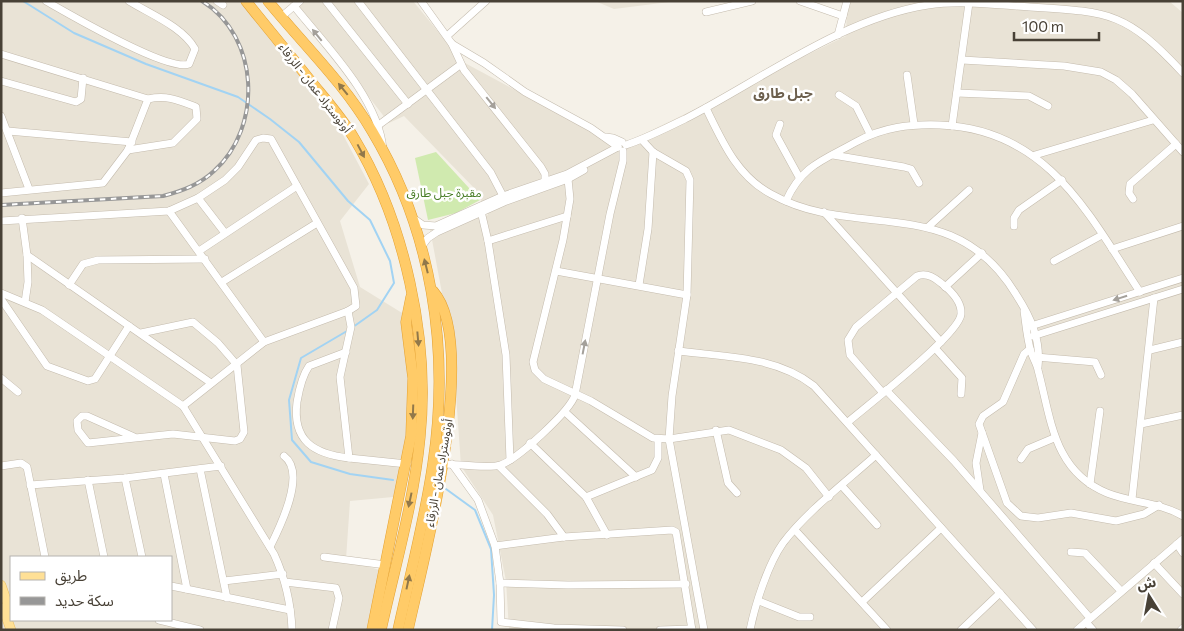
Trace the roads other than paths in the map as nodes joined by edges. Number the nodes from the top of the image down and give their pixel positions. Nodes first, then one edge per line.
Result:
1 (129, 1) edge
2 (246, 1) edge
3 (268, 1) edge
4 (300, 1) edge
5 (326, 1) edge
6 (358, 1) edge
7 (421, 1) edge
8 (486, 1) edge
9 (752, 1) edge
10 (800, 1) edge
11 (847, 1) edge
12 (50, 2) edge
13 (929, 3) edge
14 (969, 3) junction
15 (997, 3) edge
16 (294, 6) junction
17 (706, 12) dead end
18 (843, 16) junction
19 (281, 17) junction
20 (838, 35) junction
21 (447, 36) junction
22 (452, 44) junction
23 (1, 54) edge
24 (962, 60) junction
25 (460, 65) junction
26 (1183, 73) edge
27 (907, 76) dead end
28 (83, 78) junction
29 (1, 81) edge
30 (428, 90) junction
31 (956, 93) junction
32 (839, 94) dead end
33 (148, 99) junction
34 (408, 104) junction
35 (1048, 106) dead end
36 (706, 108) junction
37 (1, 116) edge
38 (1153, 120) junction
39 (780, 124) dead end
40 (914, 124) junction
41 (952, 126) junction
42 (375, 128) junction
43 (8, 131) junction
44 (870, 134) junction
45 (642, 140) junction
46 (132, 142) junction
47 (1176, 144) junction
48 (621, 147) junction
49 (128, 150) junction
50 (653, 152) junction
51 (1183, 152) edge
52 (833, 155) junction
53 (1035, 155) junction
54 (799, 177) junction
55 (568, 179) junction
56 (1062, 180) junction
57 (544, 182) junction
58 (919, 183) dead end
59 (297, 186) junction
60 (29, 189) junction
61 (969, 190) dead end
62 (1, 193) edge
63 (503, 196) junction
64 (198, 198) junction
65 (1133, 199) dead end
66 (786, 201) junction
67 (481, 210) junction
68 (169, 211) junction
69 (824, 212) junction
70 (567, 216) junction
71 (22, 218) junction
72 (413, 218) junction
73 (1, 220) edge
74 (317, 223) junction
75 (1014, 226) dead end
76 (1183, 226) edge
77 (928, 227) junction
78 (225, 233) junction
79 (1102, 235) junction
80 (488, 241) junction
81 (421, 247) junction
82 (1112, 249) junction
83 (198, 251) junction
84 (982, 253) junction
85 (27, 255) junction
86 (205, 259) junction
87 (1054, 261) dead end
88 (556, 271) junction
89 (598, 278) junction
90 (1183, 278) edge
91 (222, 282) junction
92 (69, 285) junction
93 (639, 285) junction
94 (945, 287) junction
95 (431, 289) junction
96 (1183, 289) edge
97 (896, 292) junction
98 (1140, 292) junction
99 (1, 293) edge
100 (687, 295) junction
101 (1154, 298) junction
102 (1, 299) edge
103 (25, 302) junction
104 (1022, 304) junction
105 (348, 311) junction
106 (1034, 325) junction
107 (130, 326) junction
108 (1026, 327) junction
109 (141, 333) junction
110 (1036, 336) junction
111 (1028, 338) junction
112 (264, 342) junction
113 (941, 342) junction
114 (1183, 343) edge
115 (935, 348) junction
116 (1030, 349) junction
117 (1150, 350) junction
118 (678, 351) junction
119 (346, 352) junction
120 (111, 355) junction
121 (1036, 357) junction
122 (237, 364) junction
123 (1102, 375) dead end
124 (1, 378) edge
125 (417, 378) junction
126 (440, 379) junction
127 (451, 379) junction
128 (211, 383) junction
129 (18, 392) dead end
130 (885, 392) junction
131 (961, 394) dead end
132 (575, 395) junction
133 (183, 406) junction
134 (565, 412) junction
135 (1100, 412) dead end
136 (1183, 415) edge
137 (848, 422) junction
138 (1142, 424) junction
139 (716, 430) junction
140 (982, 433) junction
141 (202, 436) junction
142 (134, 437) junction
143 (1054, 438) junction
144 (669, 439) junction
145 (658, 440) junction
146 (530, 443) junction
147 (876, 455) junction
148 (284, 456) dead end
149 (349, 458) junction
150 (1021, 459) dead end
151 (510, 460) junction
152 (407, 464) junction
153 (448, 464) junction
154 (1, 466) edge
155 (221, 466) junction
156 (499, 466) junction
157 (200, 469) junction
158 (164, 474) junction
159 (636, 477) junction
160 (125, 478) junction
161 (88, 480) junction
162 (30, 484) junction
163 (1090, 484) junction
164 (842, 486) junction
165 (980, 491) junction
166 (736, 493) dead end
167 (586, 497) junction
168 (829, 498) junction
169 (1132, 499) junction
170 (1158, 505) junction
171 (1183, 516) edge
172 (877, 525) dead end
173 (941, 528) junction
174 (795, 530) junction
175 (606, 535) junction
176 (564, 537) junction
177 (1180, 542) edge
178 (494, 546) junction
179 (270, 547) junction
180 (1072, 552) dead end
181 (1183, 553) edge
182 (45, 556) edge
183 (104, 556) edge
184 (142, 556) edge
185 (324, 556) dead end
186 (1154, 563) junction
187 (386, 565) junction
188 (283, 574) junction
189 (224, 581) junction
190 (285, 582) junction
191 (500, 583) junction
192 (686, 584) junction
193 (172, 586) edge
194 (5, 588) edge
195 (187, 589) junction
196 (1120, 591) junction
197 (1000, 593) junction
198 (1183, 594) edge
199 (227, 598) junction
200 (759, 601) junction
201 (862, 602) junction
202 (1, 603) edge
203 (10, 610) edge
204 (290, 610) junction
205 (810, 617) dead end
206 (1088, 620) junction
207 (163, 621) edge
208 (502, 626) edge
209 (554, 629) edge
210 (593, 629) edge
211 (692, 629) edge
212 (962, 629) edge
213 (11, 630) edge
214 (200, 630) edge
215 (292, 630) edge
216 (332, 630) edge
217 (372, 630) edge
218 (381, 630) edge
219 (398, 630) edge
220 (408, 630) edge
221 (623, 630) edge
222 (660, 630) edge
223 (704, 630) edge
224 (750, 630) edge
225 (887, 630) edge
226 (1033, 630) edge
227 (1077, 630) edge
228 (1093, 630) edge

1 - 12 street
2 -> 125 highway, أوتوستراد عمان - الزرقاء
3 - 19 highway, أوتوستراد عمان - الزرقاء
4 - 16 street
5 - 34 street
6 - 30 street
7 - 21 street
8 - 21 street
9 - 17 street
10 - 18 street
11 - 18 street
13 - 14 street
13 - 20 street
14 - 15 street
14 - 24 street
15 - 26 street
16 - 19 street
42 -> 16 street
18 - 20 street
42 -> 19 highway, أوتوستراد عمان - الزرقاء
20 - 36 street
21 - 22 street
22 - 25 street
22 - 48 street
23 - 28 street
24 - 31 street
24 - 38 street
25 - 30 street
25 -> 57 street
27 - 40 street
28 - 29 street
28 - 33 street
30 - 34 street
30 - 63 street
31 - 35 street
31 - 41 street
32 - 44 street
33 - 46 street
33 - 49 street
34 - 42 street
36 - 45 street
36 - 66 street
37 - 43 street
38 - 47 street
38 - 53 street
39 - 54 street
40 - 41 street
40 - 44 street
41 - 53 street
42 - 72 highway, أوتوستراد عمان - الزرقاء
43 - 46 street
43 - 60 street
44 - 52 street
45 - 48 street
45 - 50 street
46 - 49 street
47 - 51 street
47 - 65 street
48 - 55 street
48 - 57 street
48 - 89 street
49 - 60 street
50 - 93 street
50 - 100 street
52 - 54 street
52 - 58 street
53 - 56 street
54 - 66 street
55 - 67 street
55 - 70 street
56 - 75 street
56 - 79 street
57 - 63 street
59 - 64 street
59 - 74 street
59 - 78 street
60 - 62 street
61 - 77 street
63 - 67 street
64 - 68 street
64 - 78 street
66 - 69 street
67 - 72 street
67 - 80 street
67 - 81 street
68 - 71 street
68 - 83 street
69 - 77 street
69 - 97 street
70 - 80 street
70 - 88 street
71 - 73 street
71 - 85 street
72 - 81 highway, أوتوستراد عمان - الزرقاء
74 - 91 street
74 - 105 street
76 - 82 street
77 - 84 street
78 - 83 street
79 - 82 street
79 - 87 street
80 - 151 street
95 -> 81 highway, أوتوستراد عمان - الزرقاء
82 - 98 street
83 - 86 street
84 - 94 street
84 - 104 street
85 - 92 street
85 - 103 street
86 - 91 street
86 - 92 street
88 - 89 street
88 - 132 street
89 - 93 street
132 -> 89 street
90 - 98 street
91 - 112 street
92 - 107 street
93 - 100 street
94 - 97 street
94 - 113 street
95 - 126 highway, أوتوستراد عمان - الزرقاء
95 - 127 highway, أوتوستراد عمان - الزرقاء
96 - 101 street
97 - 113 street
97 - 130 street
98 -> 106 street
99 - 103 street
100 - 118 street
101 - 110 street
101 - 117 street
102 - 120 street
103 - 120 street
104 - 106 street
104 - 108 street
105 - 112 street
105 - 119 street
106 - 108 street
106 - 110 street
107 - 109 street
107 - 120 street
108 - 111 street
109 - 122 street
109 - 128 street
110 - 111 street
110 - 121 street
111 - 116 street
112 - 122 street
113 - 115 street
114 - 117 street
115 - 130 street
115 - 131 street
116 - 121 street
116 - 140 street
117 - 138 street
118 - 137 street
118 - 144 street
119 - 149 street
119 - 149 street
120 - 133 street
121 - 123 street
121 - 143 street
122 - 128 street
122 - 141 street
124 - 129 street
125 -> 152 highway, أوتوستراد عمان - الزرقاء
125 -> 218 highway, أوتوستراد عمان - الزرقاء
126 - 127 highway
219 -> 126 highway, أوتوستراد عمان - الزرقاء
127 - 153 highway, أوتوستراد عمان - الزرقاء
128 - 133 street
130 - 137 street
130 - 165 street
132 - 134 street
132 - 145 street
133 - 141 street
134 - 146 street
134 - 159 street
135 - 163 street
136 - 138 street
137 - 147 street
138 - 169 street
139 - 144 street
139 - 166 street
139 - 168 street
140 - 165 street
140 - 170 street
141 - 142 street
141 - 155 street
142 - 142 street
143 - 150 street
143 - 163 street
144 - 145 street
144 - 223 street
145 - 159 street
146 - 151 street
146 - 167 street
147 - 164 street
147 - 173 street
148 - 179 street
149 - 152 street
151 - 156 street
152 - 187 highway, أوتوستراد عمان - الزرقاء
153 - 156 street
153 - 178 street
153 - 220 highway, أوتوستراد عمان - الزرقاء
154 - 162 street
155 - 157 street
155 - 179 street
156 - 176 street
157 - 158 street
157 - 189 street
158 - 160 street
158 - 195 street
159 - 167 street
160 - 161 street
160 - 184 street
161 - 162 street
161 - 183 street
162 - 182 street
163 - 169 street
164 - 168 street
164 - 172 street
165 - 206 street
167 - 175 street
168 - 174 street
169 - 170 street
170 - 171 street
173 - 197 street
173 - 201 street
174 - 200 street
174 - 201 street
175 - 176 street
175 - 192 street
176 - 178 street
177 - 181 street
177 - 186 street
178 - 191 street
179 - 188 street
180 - 196 street
185 - 187 street
186 - 196 street
186 - 198 street
187 - 217 highway, أوتوستراد عمان - الزرقاء
188 - 189 street
188 - 190 street
189 - 199 street
190 - 204 street
190 - 216 street
191 - 192 street
191 - 208 street
192 - 211 street
193 - 195 street
194 - 203 main road
195 - 199 street
196 - 206 street
197 - 212 street
197 - 226 street
199 - 204 street
200 - 205 street
200 - 224 street
201 - 225 street
202 - 213 main road
204 - 215 street
206 - 227 street
206 - 228 street
207 - 214 street
208 - 209 street
209 - 210 street
210 - 221 street
211 - 222 street

